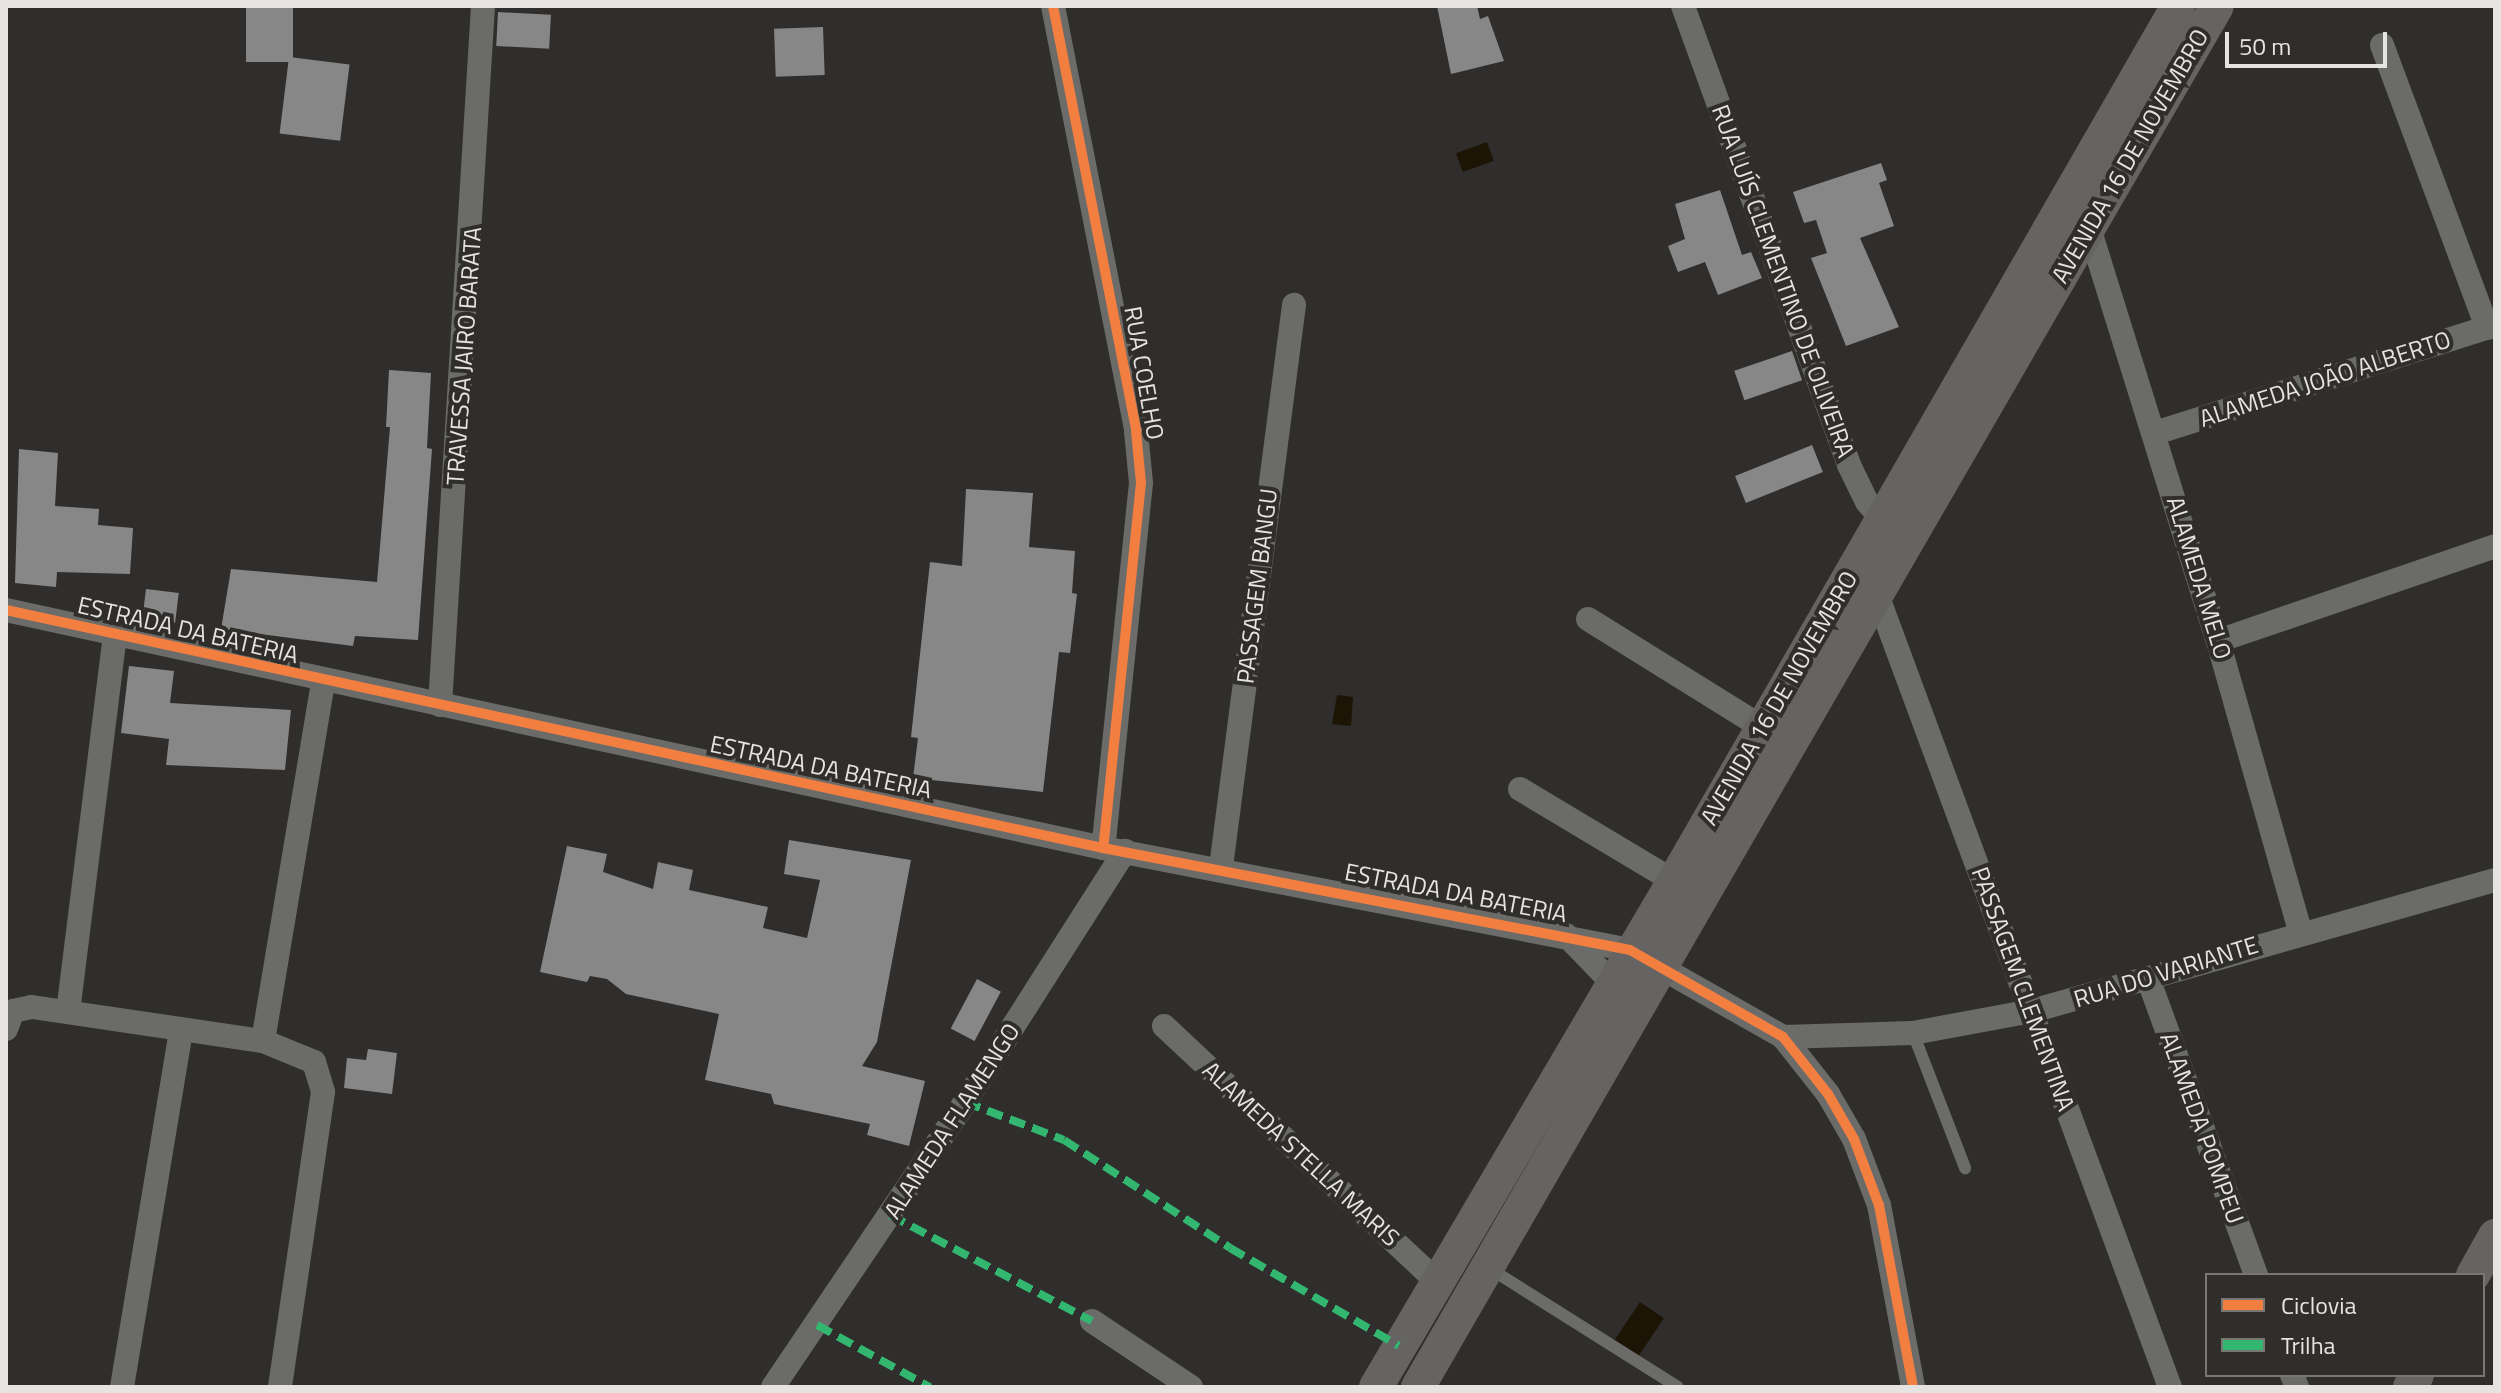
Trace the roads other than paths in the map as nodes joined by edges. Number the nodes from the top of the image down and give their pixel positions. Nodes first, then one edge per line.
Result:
1 (483, 6) edge
2 (1053, 6) edge
3 (1683, 6) edge
4 (2178, 6) edge
5 (2217, 6) edge
6 (2382, 45) dead end
7 (2089, 228) junction
8 (1294, 305) dead end
9 (2491, 327) edge
10 (2155, 433) junction
11 (1893, 532) junction
12 (2495, 546) edge
13 (1876, 592) junction
14 (6, 610) edge
15 (1588, 619) dead end
16 (115, 633) junction
17 (2218, 641) junction
18 (323, 681) junction
19 (440, 705) junction
20 (1760, 726) junction
21 (1520, 789) dead end
22 (1114, 849) junction
23 (1221, 867) junction
24 (2495, 880) edge
25 (1674, 881) junction
26 (2300, 931) junction
27 (1566, 935) junction
28 (1645, 957) junction
29 (2149, 981) junction
30 (1624, 994) junction
31 (2032, 1011) junction
32 (68, 1012) junction
33 (1164, 1026) dead end
34 (6, 1029) edge
35 (181, 1031) junction
36 (1913, 1033) junction
37 (1783, 1037) junction
38 (263, 1041) junction
39 (1965, 1168) dead end
40 (2495, 1236) edge
41 (1486, 1266) junction
42 (2255, 1273) edge
43 (2474, 1273) edge
44 (1439, 1283) junction
45 (1092, 1321) dead end
46 (122, 1387) edge
47 (280, 1387) edge
48 (773, 1387) edge
49 (1191, 1387) edge
50 (1376, 1387) edge
51 (1418, 1387) edge
52 (1678, 1387) edge
53 (1913, 1387) edge
54 (2170, 1387) edge

1 - 19 street, TRAVESSA JAIRO BARATA
2 - 22 street, RUA COELHO
3 - 11 street, RUA LUÍS CLEMENTINO DE OLIVEIRA
4 - 11 main road, AVENIDA 16 DE NOVEMBRO
5 - 7 main road, AVENIDA 16 DE NOVEMBRO
6 - 9 street
7 - 10 street, ALAMEDA MELO
7 - 11 main road, AVENIDA 16 DE NOVEMBRO
8 - 23 street, PASSAGEM BANGU
9 - 10 street, ALAMEDA JOÃO ALBERTO
10 - 17 street, ALAMEDA MELO
11 - 13 main road, AVENIDA 16 DE NOVEMBRO
11 - 20 main road, AVENIDA 16 DE NOVEMBRO
12 - 17 street
13 - 28 main road, AVENIDA 16 DE NOVEMBRO
13 - 31 street, PASSAGEM CLEMENTINA
14 - 16 street, ESTRADA DA BATERIA
15 - 20 street
16 - 18 street, ESTRADA DA BATERIA
16 - 32 street
17 - 26 street, ALAMEDA MELO
18 - 19 street, ESTRADA DA BATERIA
18 - 38 street
19 - 22 street, ESTRADA DA BATERIA
20 - 25 main road, AVENIDA 16 DE NOVEMBRO
21 - 25 street
22 - 23 street, ESTRADA DA BATERIA
22 - 48 street, ALAMEDA FLAMENGO
23 - 27 street, ESTRADA DA BATERIA
24 - 26 street, RUA DO VARIANTE
25 - 28 main road, AVENIDA 16 DE NOVEMBRO
26 - 29 street, RUA DO VARIANTE
27 - 28 street, ESTRADA DA BATERIA
27 - 30 street, ESTRADA DA BATERIA
28 - 30 main road, AVENIDA 16 DE NOVEMBRO
28 - 37 street, ESTRADA DA BATERIA
29 - 31 street, RUA DO VARIANTE
29 - 42 street, ALAMEDA POMPEU
30 - 41 main road, AVENIDA 16 DE NOVEMBRO
30 - 44 main road, AVENIDA 16 DE NOVEMBRO
31 - 36 street, RUA DO VARIANTE
31 - 54 street, PASSAGEM CLEMENTINA
32 - 34 street
32 - 35 street
33 - 44 street, ALAMEDA STELLA MARIS
35 - 38 street
35 - 46 street
36 - 37 street, RUA DO VARIANTE
36 - 39 lane
37 - 53 street
38 - 47 street
40 - 43 main road
41 - 51 main road, AVENIDA 16 DE NOVEMBRO
41 - 52 lane
44 - 50 main road, AVENIDA 16 DE NOVEMBRO
45 - 49 street

